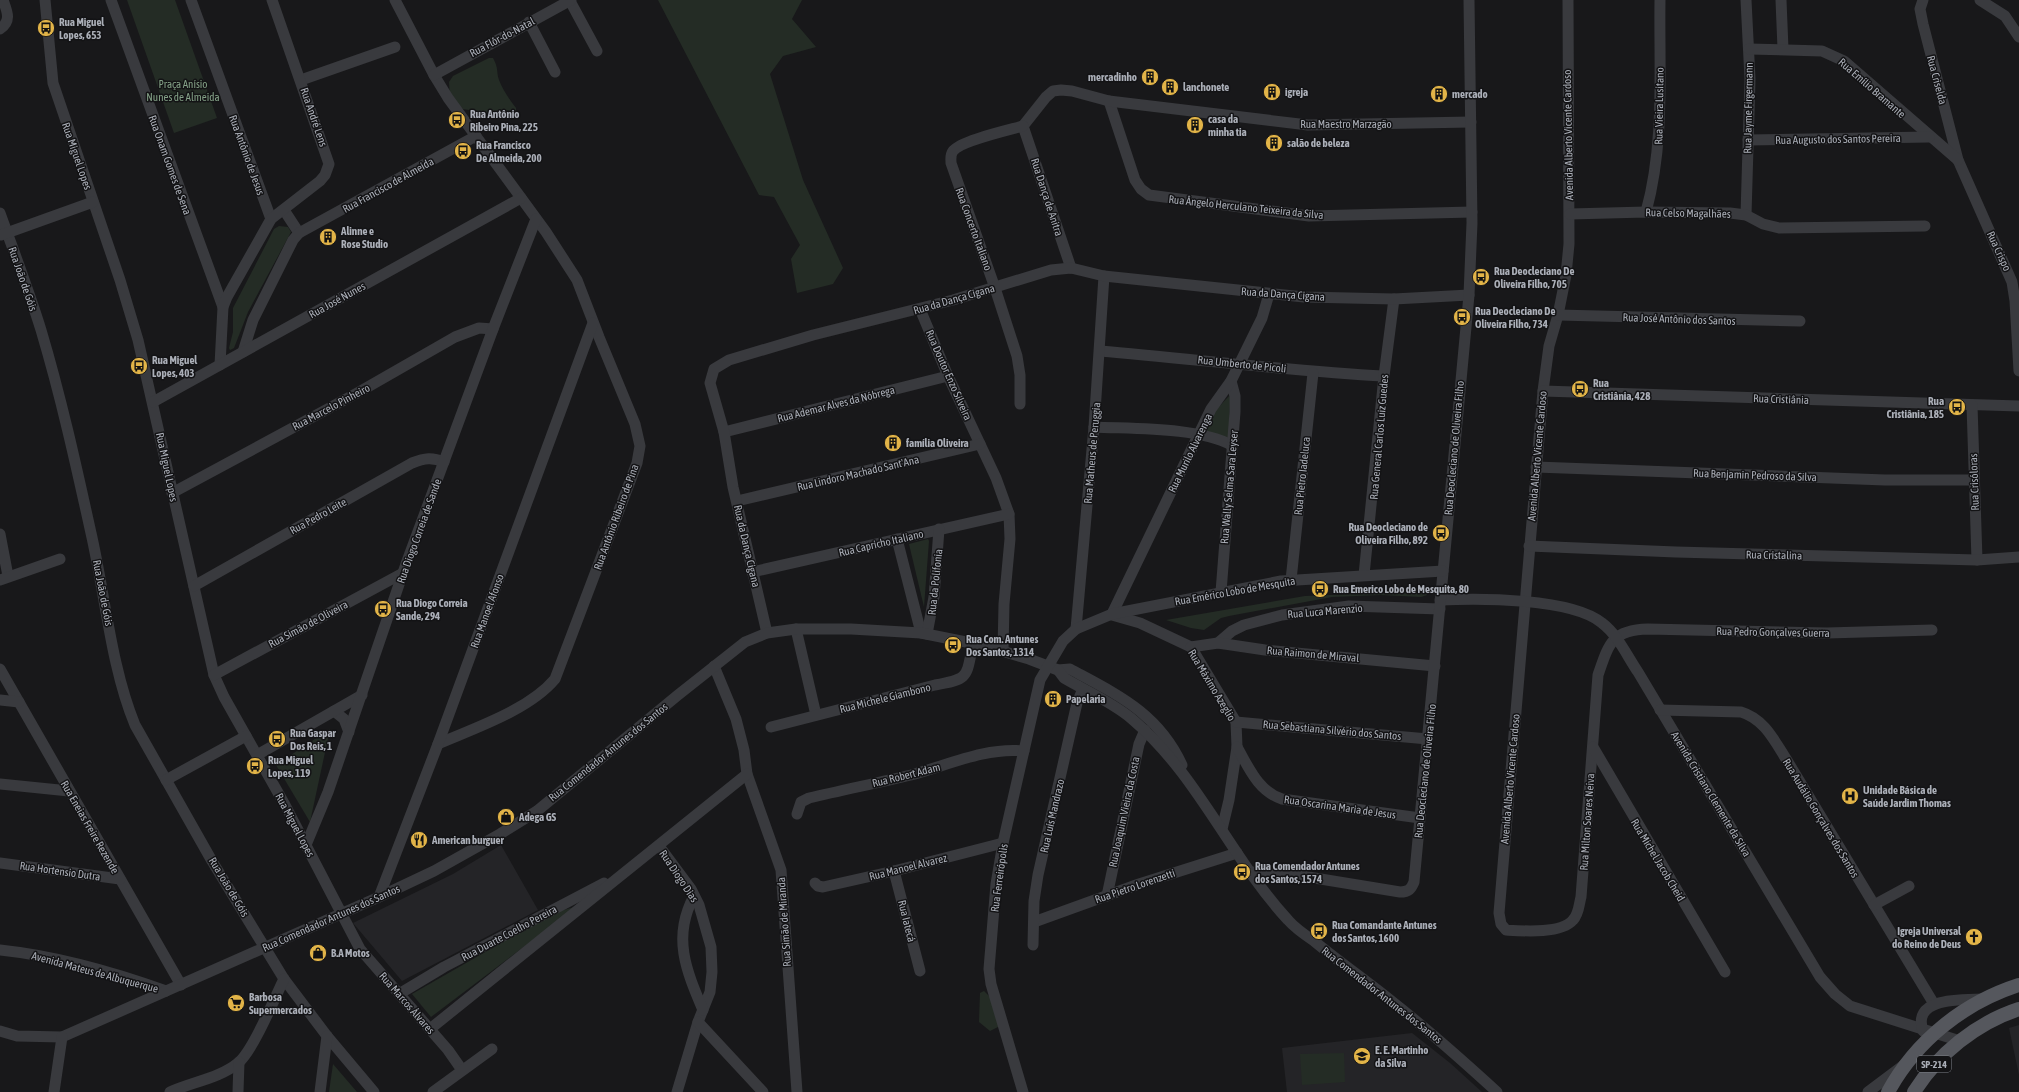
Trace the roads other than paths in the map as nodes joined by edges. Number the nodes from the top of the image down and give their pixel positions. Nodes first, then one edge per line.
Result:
1 (4, 0) edge
2 (45, 0) edge
3 (111, 0) edge
4 (191, 0) edge
5 (272, 0) edge
6 (394, 0) edge
7 (1469, 0) edge
8 (1568, 0) edge
9 (1660, 0) edge
10 (1746, 0) edge
11 (1781, 0) edge
12 (1923, 0) edge
13 (1980, 0) edge
14 (567, 1) edge
15 (529, 22) junction
16 (0, 28) edge
17 (2019, 37) edge
18 (396, 47) dead end
19 (1749, 49) junction
20 (1783, 49) junction
21 (597, 51) dead end
22 (555, 72) dead end
23 (434, 75) junction
24 (301, 80) junction
25 (1109, 101) junction
26 (1471, 122) junction
27 (1023, 126) junction
28 (476, 136) junction
29 (1929, 136) junction
30 (1748, 140) junction
31 (1958, 160) junction
32 (521, 198) junction
33 (93, 202) junction
34 (284, 210) junction
35 (1472, 212) junction
36 (1646, 212) junction
37 (0, 213) edge
38 (1570, 214) junction
39 (1746, 215) junction
40 (536, 218) junction
41 (271, 219) junction
42 (1925, 226) dead end
43 (299, 233) junction
44 (4, 234) edge
45 (1071, 268) junction
46 (1104, 276) junction
47 (995, 288) junction
48 (1269, 294) junction
49 (1469, 295) junction
50 (1394, 298) junction
51 (223, 308) junction
52 (920, 309) junction
53 (1558, 315) junction
54 (1800, 321) dead end
55 (593, 323) junction
56 (493, 329) junction
57 (1100, 351) junction
58 (243, 352) junction
59 (1240, 363) junction
60 (220, 365) junction
61 (2019, 371) edge
62 (1313, 372) junction
63 (948, 376) junction
64 (1384, 376) junction
65 (1231, 381) junction
66 (1543, 391) junction
67 (154, 402) junction
68 (1020, 404) dead end
69 (1972, 405) junction
70 (2019, 406) edge
71 (1094, 426) junction
72 (724, 432) junction
73 (1198, 435) junction
74 (980, 444) junction
75 (1231, 445) junction
76 (444, 462) junction
77 (1536, 467) junction
78 (1973, 480) junction
79 (172, 493) junction
80 (737, 501) junction
81 (1009, 514) junction
82 (939, 529) junction
83 (0, 534) edge
84 (897, 538) junction
85 (1529, 546) junction
86 (2019, 557) edge
87 (60, 559) dead end
88 (1977, 560) junction
89 (752, 572) junction
90 (1443, 572) junction
91 (402, 573) junction
92 (1364, 575) junction
93 (4, 578) edge
94 (1291, 580) junction
95 (194, 586) junction
96 (1221, 592) junction
97 (1524, 602) junction
98 (1440, 605) junction
99 (1112, 614) junction
100 (796, 629) junction
101 (1076, 629) junction
102 (1932, 630) dead end
103 (767, 634) junction
104 (924, 634) junction
105 (1615, 637) junction
106 (1218, 643) junction
107 (973, 644) junction
108 (1191, 647) junction
109 (1003, 651) junction
110 (1047, 665) junction
111 (714, 666) junction
112 (1435, 666) junction
113 (0, 669) edge
114 (1058, 670) junction
115 (214, 675) junction
116 (1083, 689) junction
117 (362, 695) junction
118 (0, 700) edge
119 (19, 702) junction
120 (1660, 710) junction
121 (334, 711) junction
122 (816, 715) junction
123 (1236, 722) junction
124 (771, 727) dead end
125 (1145, 730) junction
126 (350, 732) junction
127 (246, 736) junction
128 (1428, 739) junction
129 (438, 744) junction
130 (1237, 747) junction
131 (1593, 747) junction
132 (1024, 751) junction
133 (257, 756) junction
134 (747, 774) junction
135 (1188, 778) junction
136 (166, 780) junction
137 (0, 784) edge
138 (69, 791) junction
139 (797, 814) dead end
140 (1420, 818) junction
141 (1222, 829) junction
142 (1003, 843) junction
143 (306, 845) junction
144 (659, 846) junction
145 (1237, 853) junction
146 (0, 863) edge
147 (894, 871) junction
148 (1250, 872) junction
149 (620, 874) junction
150 (120, 879) junction
151 (815, 883) dead end
152 (1909, 886) dead end
153 (694, 896) junction
154 (1107, 896) junction
155 (379, 897) junction
156 (1874, 904) junction
157 (1499, 913) joint
158 (342, 914) junction
159 (1034, 922) junction
160 (1033, 945) dead end
161 (265, 947) junction
162 (0, 950) edge
163 (920, 971) dead end
164 (1725, 972) dead end
165 (284, 979) junction
166 (181, 984) junction
167 (2019, 985) edge
168 (1391, 987) dead end
169 (166, 991) junction
170 (399, 994) junction
171 (1389, 999) junction
172 (1983, 999) junction
173 (1934, 1004) junction
174 (2019, 1009) edge
175 (703, 1010) junction
176 (698, 1022) junction
177 (430, 1029) junction
178 (0, 1032) edge
179 (1928, 1032) junction
180 (17, 1036) junction
181 (327, 1036) junction
182 (62, 1037) junction
183 (0, 1041) edge
184 (1960, 1041) junction
185 (492, 1049) dead end
186 (239, 1062) junction
187 (1908, 1062) junction
188 (462, 1070) junction
189 (54, 1092) edge
190 (170, 1092) edge
191 (238, 1092) edge
192 (320, 1092) edge
193 (374, 1092) edge
194 (433, 1092) edge
195 (677, 1092) edge
196 (763, 1092) edge
197 (797, 1092) edge
198 (1023, 1092) edge
199 (1497, 1092) edge
200 (1868, 1092) edge
201 (1888, 1092) edge
202 (1914, 1092) edge

1 - 16 street
2 - 33 street, Rua Miguel Lopes
3 - 51 street, Rua Onam Gomes de Sena
4 - 41 street, Rua Antônio de Jesus
5 - 24 street
6 - 23 street, Rua Antônio Ribeiro de Pina
7 - 26 street, Rua Deocleciano de Oliveira Filho
8 - 38 street, Avenida Alberto Vicente Cardoso
9 - 36 street, Rua Vieira Lusitano
10 - 19 street, Rua Jayme Firgermann
11 - 20 street
12 - 31 street, Rua Criselda
13 - 17 street
14 - 15 street, Rua Flôr-do-Natal
14 - 21 street
15 - 22 street
15 - 23 street, Rua Flôr-do-Natal
18 - 24 street, Rua André Lens
19 - 20 street, Rua Emílio Bramante
19 - 30 street, Rua Jayme Firgermann
20 - 29 street, Rua Emílio Bramante
23 - 28 street, Rua Antônio Ribeiro de Pina
24 - 34 street, Rua André Lens
25 - 26 street, Rua Maestro Marzagão
25 - 27 street, Rua Maestro Marzagão
25 - 35 street, Rua Ângelo Herculano Teixeira da Silva
26 - 35 street, Rua Deocleciano de Oliveira Filho
27 - 45 street, Rua Dança de Anitra
27 - 47 street, Rua Concerto Italiano
28 - 32 street, Rua Antônio Ribeiro de Pina
28 - 43 street, Rua Francisco de Almeida
29 - 30 street, Rua Augusto dos Santos Pereira
29 - 31 street, Rua Emílio Bramante
30 - 39 street, Rua Jayme Firgermann
31 - 61 street, Rua Crispo
32 - 40 street, Rua Antônio Ribeiro de Pina
32 - 58 street, Rua José Nunes
33 - 44 street
33 - 67 street, Rua Miguel Lopes
34 - 41 street, Rua André Lens
34 - 43 street
35 - 49 street, Rua Deocleciano de Oliveira Filho
36 - 38 street, Rua Celso Magalhães
36 - 39 street, Rua Celso Magalhães
37 - 44 street, Rua João de Góis
38 - 53 street, Avenida Alberto Vicente Cardoso
39 - 42 street, Rua Celso Magalhães
40 - 55 street, Rua Antônio Ribeiro de Pina
40 - 56 street, Rua Diogo Correia de Sande
41 - 51 street
43 - 58 street, Rua Francisco de Almeida
44 - 136 street, Rua João de Góis
45 - 46 street, Rua da Dança Cigana
45 - 47 street, Rua da Dança Cigana
46 - 48 street, Rua da Dança Cigana
46 - 57 street, Rua Matheus de Peruggia
47 - 52 street, Rua da Dança Cigana
47 - 68 street, Rua Concerto Italiano
48 - 50 street, Rua da Dança Cigana
48 - 59 street, Rua Murilo Alvarenga
49 - 50 street, Rua da Dança Cigana
49 - 90 street, Rua Deocleciano de Oliveira Filho
50 - 64 street, Rua General Carlos Luiz Guedes
51 - 60 street
52 - 63 street, Rua Doutor Enzo Silveira
52 - 72 street, Rua da Dança Cigana
53 - 54 street, Rua José Antônio dos Santos
53 - 66 street, Avenida Alberto Vicente Cardoso
55 - 129 street, Rua Manoel Afonso
55 - 129 street, Rua Antônio Ribeiro de Pina
56 - 76 street, Rua Diogo Correia de Sande
56 - 79 street, Rua Marcelo Pinheiro
57 - 59 street, Rua Umberto de Pícoli
57 - 71 street, Rua Matheus de Peruggia
58 - 60 street, Rua José Nunes
59 - 62 street, Rua Umberto de Pícoli
59 - 65 street, Rua Murilo Alvarenga
60 - 67 street, Rua José Nunes
62 - 64 street, Rua Umberto de Pícoli
62 - 94 street, Rua Pietro Iadeluca
63 - 72 street, Rua Ademar Alves da Nóbrega
63 - 74 street, Rua Doutor Enzo Silveira
64 - 92 street, Rua General Carlos Luiz Guedes
65 - 73 street, Rua Murilo Alvarenga
65 - 75 street, Rua Wally Selma Sara Leyser
66 - 69 street, Rua Cristiânia
66 - 77 street, Avenida Alberto Vicente Cardoso
67 - 79 street, Rua Miguel Lopes
69 - 70 street, Rua Cristiânia
69 - 78 street, Rua Crisóloras
71 - 73 street
71 - 101 street, Rua Matheus de Peruggia
72 - 80 street, Rua da Dança Cigana
73 - 75 street
73 - 99 street, Rua Murilo Alvarenga
74 - 80 street, Rua Lindoro Machado Sant'Ana
74 - 81 street, Rua Doutor Enzo Silveira
75 - 96 street, Rua Wally Selma Sara Leyser
76 - 91 street, Rua Diogo Correia de Sande
76 - 95 street, Rua Pedro Leite
77 - 78 street, Rua Benjamin Pedroso da Silva
77 - 85 street, Avenida Alberto Vicente Cardoso
78 - 88 street, Rua Crisóloras
79 - 95 street, Rua Miguel Lopes
80 - 89 street, Rua da Dança Cigana
81 - 82 street, Rua Capricho Italiano
81 - 109 street, Rua Doutor Enzo Silveira
82 - 84 street, Rua Capricho Italiano
82 - 104 street, Rua da Polifonia
83 - 93 street
84 - 89 street, Rua Capricho Italiano
84 - 104 street
85 - 88 street, Rua Cristalina
85 - 97 street, Avenida Alberto Vicente Cardoso
86 - 88 street, Rua Cristalina
87 - 93 street
89 - 103 street, Rua da Dança Cigana
90 - 92 street, Rua Emérico Lobo de Mesquita
90 - 98 street, Rua Deocleciano de Oliveira Filho
91 - 115 street, Rua Simão de Oliveira
91 - 117 street, Rua Diogo Correia de Sande
92 - 94 street, Rua Emérico Lobo de Mesquita
94 - 96 street, Rua Emérico Lobo de Mesquita
95 - 115 street, Rua Miguel Lopes
96 - 99 street, Rua Emérico Lobo de Mesquita
97 - 98 street, Avenida Cristiano Clemente da Silva
97 - 105 street, Avenida Cristiano Clemente da Silva
97 - 157 street, Avenida Alberto Vicente Cardoso
98 - 106 street, Rua Luca Marenzio
98 - 112 street, Rua Deocleciano de Oliveira Filho
99 - 101 street, Rua Emérico Lobo de Mesquita
99 - 108 street, Rua Máximo Azeglio
100 - 103 street, Rua Comendador Antunes dos Santos
100 - 104 street, Rua Comendador Antunes dos Santos
100 - 122 street
101 - 110 street, Rua Emérico Lobo de Mesquita
102 - 105 street, Rua Pedro Gonçalves Guerra
103 - 111 street, Rua Comendador Antunes dos Santos
104 - 107 street, Rua Comendador Antunes dos Santos
105 - 120 street, Avenida Cristiano Clemente da Silva
105 - 131 street, Rua Milton Soares Neiva
106 - 108 street, Rua Raimon de Miraval
106 - 112 street, Rua Raimon de Miraval
107 - 109 street, Rua Comendador Antunes dos Santos
107 - 122 street, Rua Michele Giambono
108 - 123 street, Rua Máximo Azeglio
109 - 110 street, Rua Comendador Antunes dos Santos
110 - 114 street, Rua Comendador Antunes dos Santos
110 - 132 street, Rua Ferreirópolis
111 - 134 street, Rua Simão de Miranda
111 - 155 street, Rua Comendador Antunes dos Santos
112 - 128 street, Rua Deocleciano de Oliveira Filho
113 - 119 street, Rua Eneias Freire Rezende
114 - 116 street, Rua Comendador Antunes dos Santos
114 - 135 street, Rua Comendador Antunes dos Santos
115 - 127 street, Rua Miguel Lopes
116 - 125 street, Rua Comendador Antunes dos Santos
116 - 159 street, Rua Luís Mandrazo
117 - 121 street
117 - 126 street, Rua Diogo Correia de Sande
118 - 119 street
119 - 138 street, Rua Eneias Freire Rezende
120 - 156 street, Rua Audálio Gonçalves dos Santos
120 - 179 street, Avenida Cristiano Clemente da Silva
121 - 126 street
121 - 133 street
122 - 124 street, Rua Michele Giambono
123 - 128 street, Rua Sebastiana Silvério dos Santos
123 - 130 street, Rua Máximo Azeglio
125 - 135 street, Rua Comendador Antunes dos Santos
125 - 154 street, Rua Joaquim Vieira da Costa
126 - 143 street, Rua Diogo Correia de Sande
127 - 133 street, Rua Miguel Lopes
127 - 136 street
128 - 140 street, Rua Deocleciano de Oliveira Filho
129 - 155 street, Rua Manoel Afonso
130 - 140 street, Rua Oscarina Maria de Jesus
130 - 141 street, Rua Máximo Azeglio
131 - 157 street, Rua Milton Soares Neiva
131 - 164 street, Rua Michel Jacob Cheid
132 - 139 street, Rua Robert Adam
132 - 142 street, Rua Ferreirópolis
133 - 143 street, Rua Miguel Lopes
134 - 144 street, Rua Duarte Coelho Pereira
134 - 197 street, Rua Simão de Miranda
135 - 141 street, Rua Comendador Antunes dos Santos
136 - 161 street, Rua João de Góis
137 - 138 street
138 - 150 street, Rua Eneias Freire Rezende
140 - 148 street, Rua Deocleciano de Oliveira Filho
141 - 145 street, Rua Comendador Antunes dos Santos
142 - 147 street, Rua Manoel Alvarez
142 - 198 street, Rua Ferreirópolis
143 - 158 street, Rua Miguel Lopes
144 - 149 street, Rua Duarte Coelho Pereira
144 - 153 street, Rua Diogo Dias
145 - 148 street, Rua Comendador Antunes dos Santos
145 - 154 street, Rua Pietro Lorenzetti
146 - 150 street, Rua Hortensio Dutra
147 - 151 street, Rua Manoel Alvarez
147 - 163 street, Rua Iatecá
148 - 171 street, Rua Comendador Antunes dos Santos
149 - 170 street, Rua Duarte Coelho Pereira
149 - 177 street, Rua Duarte Coelho Pereira
150 - 166 street, Rua Eneias Freire Rezende
152 - 156 street
153 - 175 street, Rua Diogo Dias
153 - 175 street
154 - 159 street, Rua Pietro Lorenzetti
155 - 158 street, Rua Comendador Antunes dos Santos
156 - 173 street, Rua Audálio Gonçalves dos Santos
158 - 161 street, Rua Comendador Antunes dos Santos
158 - 170 street, Rua Marcos Álvares
159 - 160 street, Rua Luís Mandrazo
161 - 165 street, Rua João de Góis
161 - 166 street, Rua Comendador Antunes dos Santos
162 - 169 street, Avenida Mateus de Albuquerque
165 - 181 street, Rua João de Góis
165 - 186 street
166 - 169 street, Rua Comendador Antunes dos Santos
167 - 172 main road, SP-214
168 - 171 street
169 - 182 street, Rua Comendador Antunes dos Santos
170 - 177 street, Rua Marcos Álvares
171 - 199 street, Rua Comendador Antunes dos Santos
172 - 173 street
172 - 179 main road, SP-214
173 - 179 street
174 - 184 main road, SP-214
175 - 176 street, Rua Diogo Dias
176 - 195 street, Rua Diogo Dias
176 - 196 street
177 - 188 street, Rua Marcos Álvares
178 - 180 street, Rua Comendador Antunes dos Santos
179 - 184 street, Avenida Cristiano Clemente da Silva
179 - 187 main road, SP-214
180 - 182 street, Rua Comendador Antunes dos Santos
180 - 183 street, Rua Comendador Antunes dos Santos
181 - 192 street
181 - 193 street, Rua João de Góis
182 - 189 street
184 - 202 main road, SP-214
185 - 188 street
186 - 190 street
186 - 191 street
187 - 200 street
187 - 201 main road, SP-214
188 - 194 street

